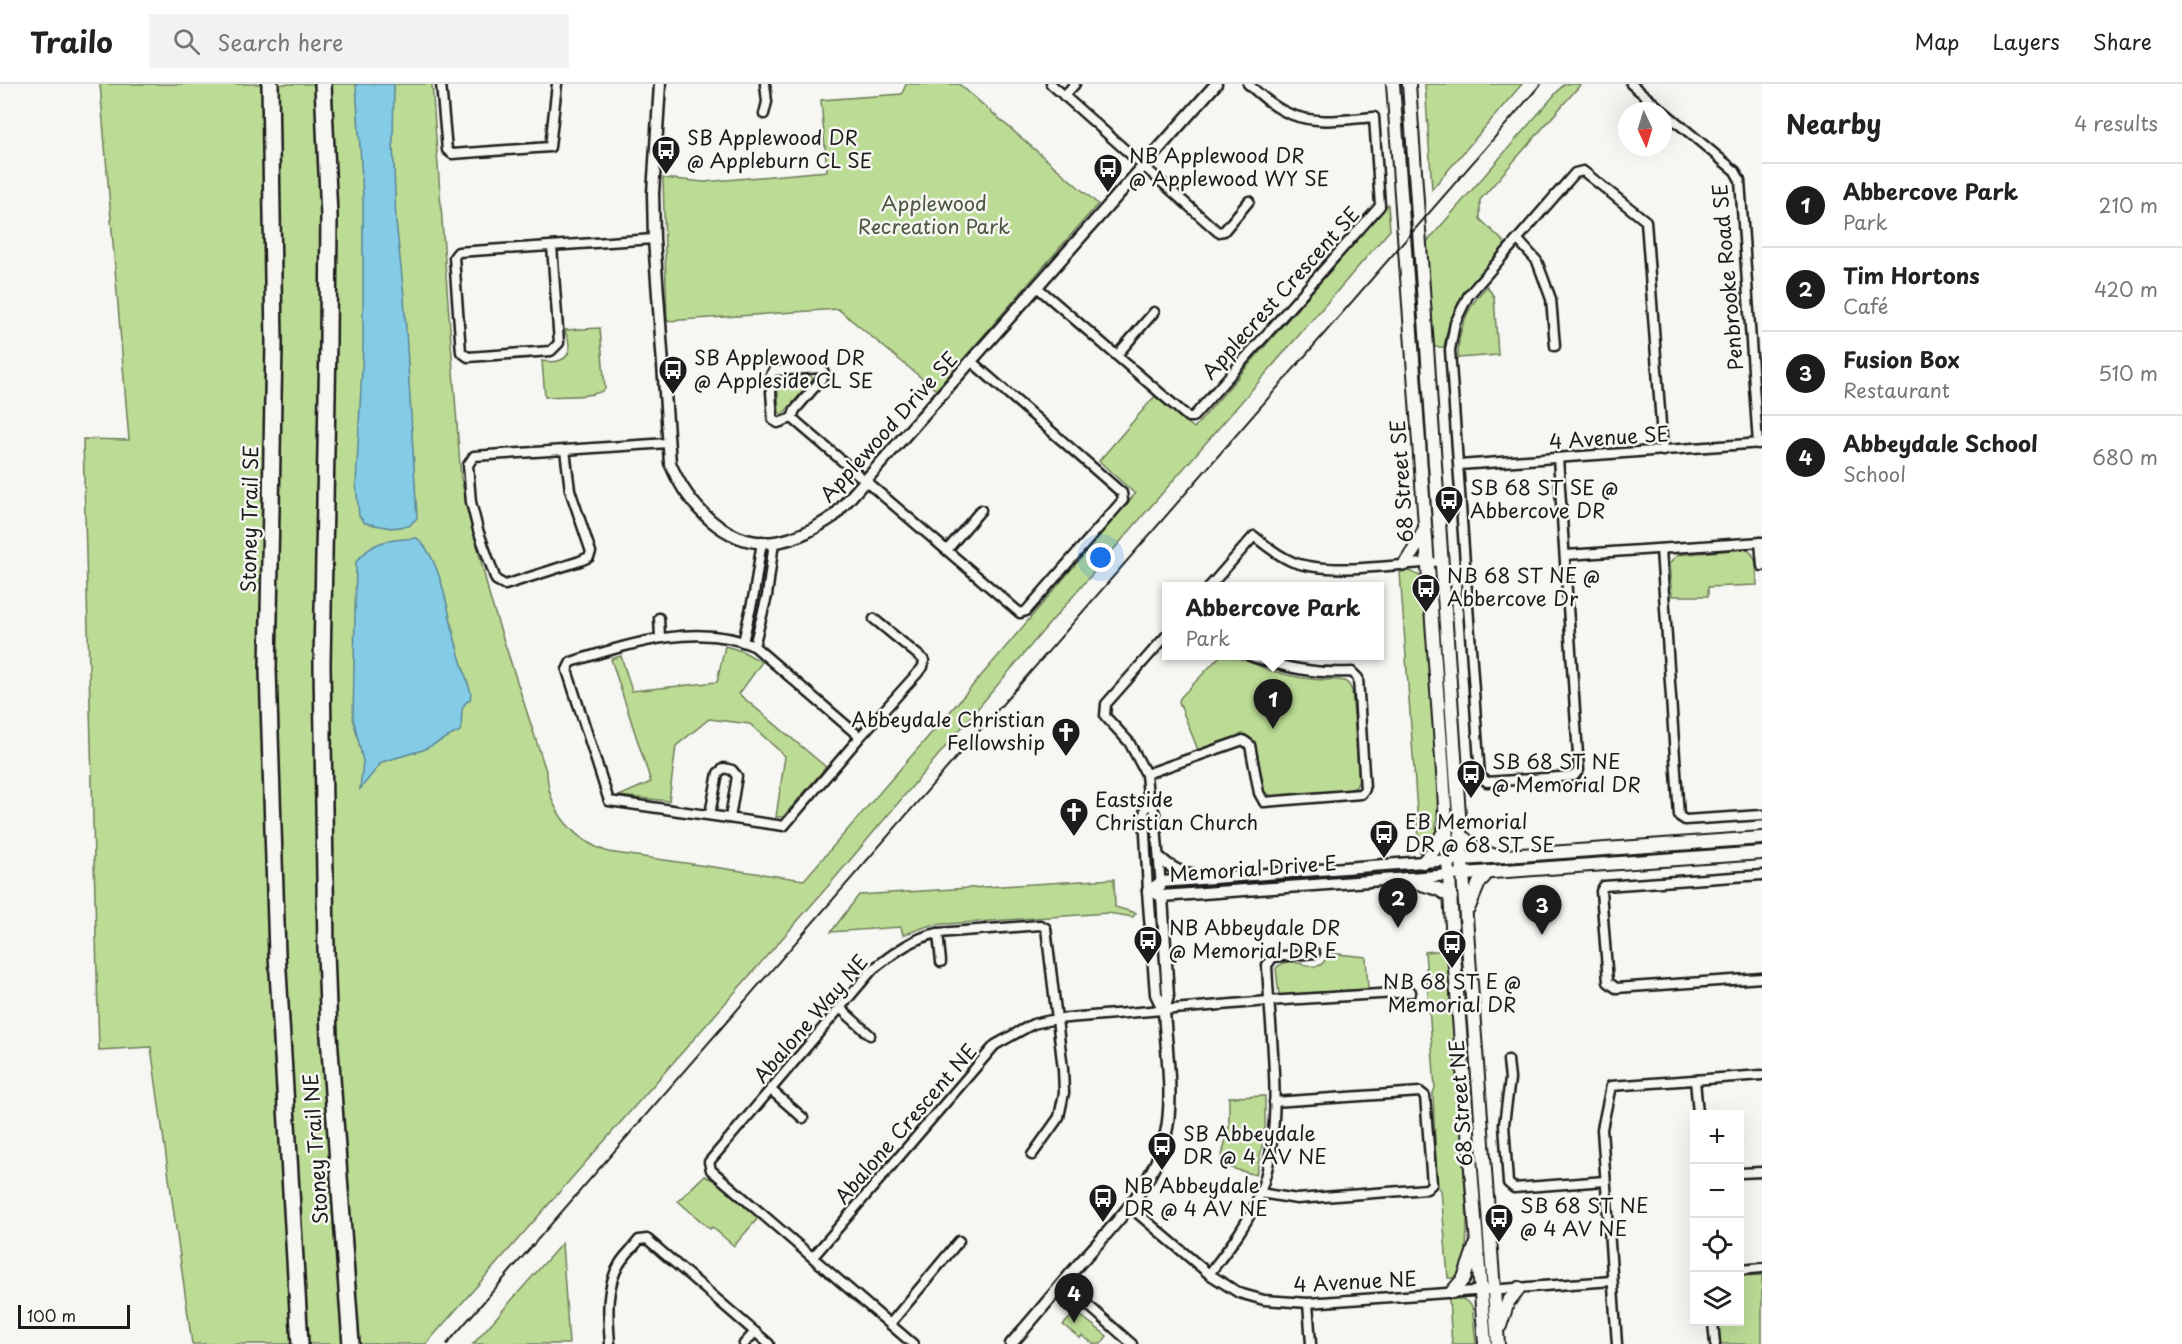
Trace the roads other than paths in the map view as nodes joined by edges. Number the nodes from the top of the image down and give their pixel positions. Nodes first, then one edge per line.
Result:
1 (270, 84) edge
2 (323, 84) edge
3 (441, 84) edge
4 (557, 84) edge
5 (660, 84) edge
6 (765, 84) edge
7 (1051, 84) edge
8 (1075, 84) edge
9 (1216, 84) edge
10 (1248, 84) edge
11 (1393, 84) edge
12 (1409, 84) edge
13 (1631, 84) edge
14 (1064, 96) junction
15 (764, 114) dead end
16 (1144, 166) junction
17 (1249, 201) dead end
18 (654, 239) junction
19 (1518, 240) junction
20 (552, 246) junction
21 (1036, 287) junction
22 (1154, 312) dead end
23 (1751, 345) junction
24 (1762, 345) edge
25 (1555, 346) dead end
26 (1117, 355) junction
27 (972, 362) junction
28 (792, 418) junction
29 (669, 443) junction
30 (1760, 444) edge
31 (566, 450) junction
32 (1663, 451) junction
33 (1558, 458) junction
34 (1459, 465) junction
35 (866, 480) junction
36 (981, 510) dead end
37 (1425, 526) junction
38 (762, 542) junction
39 (774, 542) junction
40 (1761, 542) edge
41 (1661, 549) junction
42 (947, 550) junction
43 (1566, 555) junction
44 (1443, 561) junction
45 (1428, 563) junction
46 (1405, 564) junction
47 (1762, 566) edge
48 (1214, 582) edge
49 (754, 594) junction
50 (767, 596) junction
51 (659, 618) dead end
52 (874, 619) dead end
53 (660, 637) junction
54 (743, 642) junction
55 (1162, 642) edge
56 (754, 646) junction
57 (1262, 660) edge
58 (860, 737) junction
59 (1146, 774) junction
60 (1148, 796) junction
61 (710, 814) junction
62 (1762, 815) edge
63 (730, 818) junction
64 (1447, 826) junction
65 (1462, 836) junction
66 (1762, 838) edge
67 (1762, 853) edge
68 (1500, 857) junction
69 (1160, 858) junction
70 (1449, 860) junction
71 (1463, 860) junction
72 (1423, 862) junction
73 (1488, 872) junction
74 (1464, 874) junction
75 (1449, 875) junction
76 (1762, 875) edge
77 (1204, 878) junction
78 (1405, 879) junction
79 (1161, 882) junction
80 (1149, 891) junction
81 (1162, 896) junction
82 (1450, 897) junction
83 (1466, 917) junction
84 (938, 933) junction
85 (1315, 953) dead end
86 (277, 954) joint
87 (941, 962) dead end
88 (1762, 978) edge
89 (1411, 992) dead end
90 (1268, 1000) junction
91 (840, 1008) junction
92 (1164, 1011) junction
93 (1056, 1018) junction
94 (870, 1035) dead end
95 (1508, 1060) dead end
96 (1762, 1075) edge
97 (1695, 1080) junction
98 (771, 1090) junction
99 (1274, 1102) junction
100 (1698, 1110) edge
101 (802, 1118) dead end
102 (1032, 1155) dead end
103 (1762, 1172) edge
104 (1744, 1173) edge
105 (1605, 1181) junction
106 (1260, 1193) junction
107 (1130, 1207) junction
108 (1478, 1237) junction
109 (959, 1241) dead end
110 (813, 1257) junction
111 (1762, 1268) edge
112 (1744, 1270) edge
113 (1209, 1274) junction
114 (1612, 1281) junction
115 (1063, 1283) junction
116 (1519, 1288) junction
117 (1488, 1290) junction
118 (1452, 1292) junction
119 (1308, 1303) junction
120 (890, 1323) junction
121 (1713, 1326) edge
122 (755, 1332) junction
123 (1498, 1340) edge
124 (300, 1344) edge
125 (351, 1344) edge
126 (610, 1344) edge
127 (744, 1344) edge
128 (769, 1344) edge
129 (913, 1344) edge
130 (1011, 1344) edge
131 (1132, 1344) edge
132 (1311, 1344) edge
133 (1485, 1344) edge
134 (1617, 1344) edge
135 (1714, 1344) edge

1 - 86 highway, Stoney Trail SE
2 - 125 highway, Stoney Trail NE
3 - 4 street
5 - 18 street, Applewood Drive SE
6 - 15 street
7 - 14 street
8 - 14 street
9 - 16 street, Applewood Drive SE
10 - 26 street, Applecrest Crescent SE
11 - 37 main road, 68 Street SE
12 - 44 main road, 68 Street SE
13 - 23 street, Penbrooke Road SE
14 - 16 street
16 - 17 street
16 - 21 street, Applewood Drive SE
18 - 20 street
18 - 29 street, Applewood Drive SE
19 - 25 street
19 - 32 street
19 - 34 street
20 - 20 street
21 - 26 street, Applecrest Crescent SE
21 - 27 street, Applewood Drive SE
22 - 26 street
23 - 24 street
23 - 30 street, Penbrooke Road SE
27 - 35 street, Applewood Drive SE
27 - 42 street
28 - 28 street
28 - 35 street
29 - 31 street
29 - 38 street, Applewood Drive SE
30 - 32 street, 4 Avenue SE
31 - 31 street
32 - 33 street, 4 Avenue SE
33 - 34 street, 4 Avenue SE
33 - 43 street
34 - 43 street
35 - 39 street, Applewood Drive SE
35 - 42 street
36 - 42 street
37 - 45 main road, 68 Street SE
37 - 46 main road
38 - 39 street, Applewood Drive SE
38 - 49 street
39 - 50 street
40 - 41 street
40 - 47 street
41 - 43 street
41 - 62 street
44 - 45 street
44 - 65 main road, 68 Street SE
45 - 46 street
45 - 64 main road, 68 Street SE
46 - 48 street
49 - 50 street
49 - 54 street
50 - 56 street
51 - 53 street
52 - 58 street
53 - 54 street
53 - 61 street
54 - 56 street
55 - 59 street
56 - 58 street
57 - 59 street
58 - 63 street
59 - 60 street
60 - 69 street
60 - 80 street
61 - 63 street
61 - 63 street
64 - 70 main road, 68 Street SE
64 - 72 main road
65 - 68 main road
65 - 71 main road, 68 Street SE
66 - 68 main road, Memorial Drive E
67 - 73 main road, Memorial Drive E
68 - 71 main road, Memorial Drive E
69 - 77 street
69 - 79 street
70 - 71 street, Memorial Drive E
70 - 72 street, Memorial Drive E
70 - 75 main road, 68 Street SE
71 - 74 main road, 68 Street NE
72 - 77 street, Memorial Drive E
73 - 74 main road, Memorial Drive E
73 - 83 main road
74 - 75 street, Memorial Drive E
74 - 83 main road, 68 Street NE
75 - 78 street, Memorial Drive E
75 - 82 main road, 68 Street NE
76 - 88 street
77 - 79 street, Memorial Drive E
78 - 81 street, Memorial Drive E
78 - 82 main road
79 - 80 street, Memorial Drive E
79 - 81 street
80 - 81 street, Memorial Drive E
80 - 92 street
81 - 92 street
82 - 108 main road, 68 Street NE
83 - 117 main road, 68 Street NE
84 - 87 street
84 - 91 street, Abalone Way NE
84 - 93 street, Abalone Way NE
85 - 90 street
86 - 124 highway, Stoney Trail NE
89 - 90 street, Abalone Crescent NE
90 - 92 street, Abalone Crescent NE
90 - 99 street
91 - 94 street
91 - 98 street, Abalone Way NE
92 - 93 street, Abalone Crescent NE
92 - 107 street
93 - 102 street
93 - 110 street, Abalone Crescent NE
95 - 105 street
96 - 97 street
97 - 100 street
97 - 105 street
98 - 101 street
98 - 110 street, Abalone Way NE
99 - 106 street
99 - 106 street
103 - 104 street
105 - 114 street
106 - 113 street
107 - 113 street, 4 Avenue NE
107 - 115 street
108 - 117 main road, 68 Street NE
108 - 118 main road
109 - 120 street
110 - 120 street
111 - 112 street
113 - 119 street, 4 Avenue NE
114 - 116 street, 4 Avenue NE
114 - 134 street
115 - 130 street
115 - 131 street
116 - 117 street, 4 Avenue NE
116 - 123 main road
117 - 118 street, 4 Avenue NE
117 - 123 main road, 68 Street NE
117 - 133 main road, 68 Street NE
118 - 119 street, 4 Avenue NE
119 - 132 street
120 - 129 street
121 - 135 street
122 - 126 street
122 - 127 street
122 - 128 street

